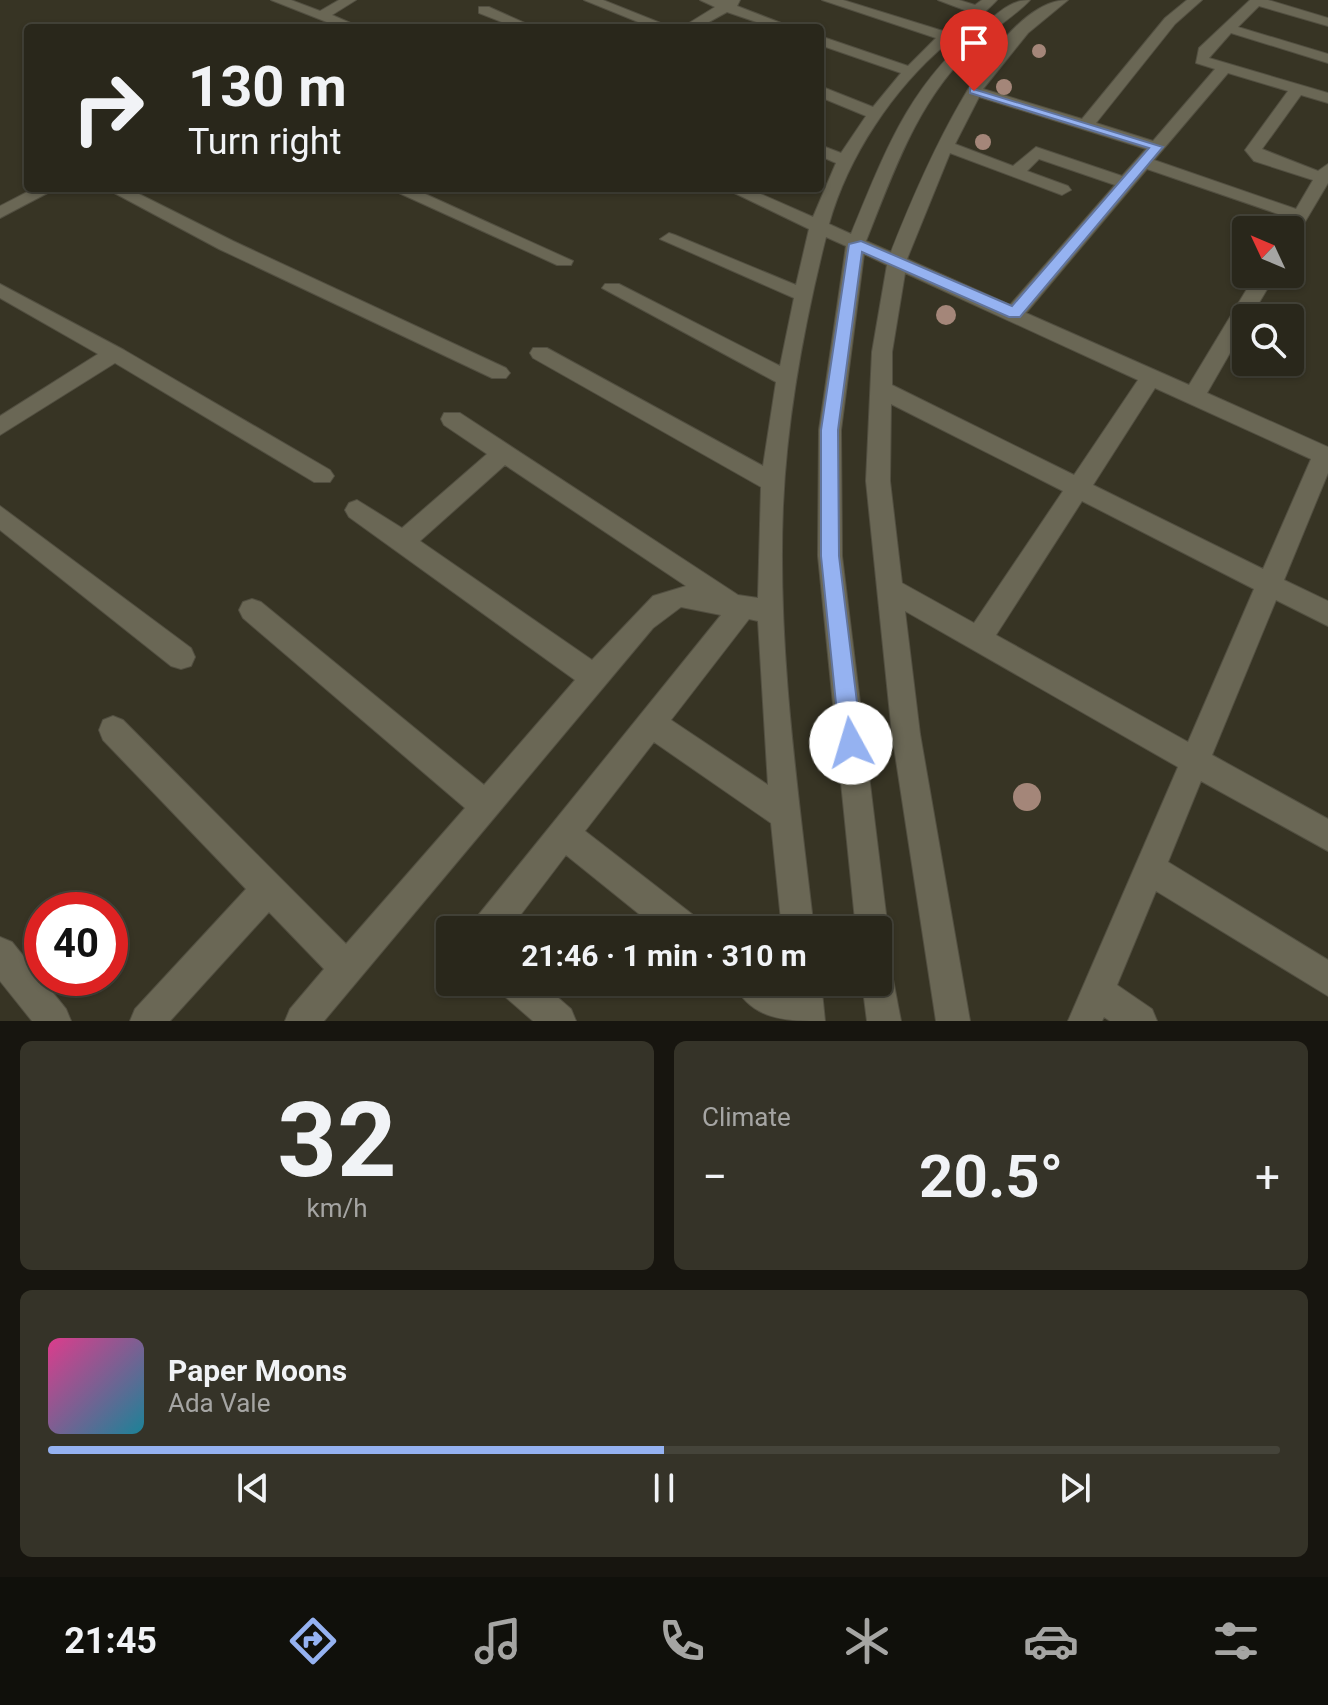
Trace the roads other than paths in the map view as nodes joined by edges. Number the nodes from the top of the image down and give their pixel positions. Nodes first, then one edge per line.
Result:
1 (278, 0) edge
2 (349, 0) edge
3 (591, 0) edge
4 (707, 0) edge
5 (829, 0) edge
6 (945, 0) edge
7 (1023, 0) edge
8 (1061, 0) edge
9 (1195, 0) edge
10 (1257, 0) edge
11 (733, 3) edge
12 (983, 5) edge
13 (484, 10) dead end
14 (322, 15) junction
15 (1328, 22) edge
16 (345, 24) edge
17 (519, 24) edge
18 (655, 24) edge
19 (695, 24) edge
20 (778, 24) edge
21 (1228, 28) junction
22 (947, 37) junction
23 (824, 41) edge
24 (1325, 54) edge
25 (1223, 69) junction
26 (912, 72) junction
27 (1297, 90) junction
28 (974, 91) junction
29 (824, 93) edge
30 (1328, 98) edge
31 (877, 115) junction
32 (1086, 125) junction
33 (946, 146) junction
34 (1157, 147) junction
35 (824, 152) edge
36 (846, 161) junction
37 (1144, 162) junction
38 (1016, 172) junction
39 (1325, 173) edge
40 (1126, 183) junction
41 (1062, 190) dead end
42 (40, 192) edge
43 (122, 192) edge
44 (406, 192) edge
45 (742, 192) edge
46 (0, 213) edge
47 (1300, 216) joint
48 (817, 227) junction
49 (669, 239) dead end
50 (856, 244) junction
51 (564, 261) dead end
52 (897, 261) junction
53 (612, 288) dead end
54 (1258, 288) edge
55 (0, 290) edge
56 (804, 295) junction
57 (1015, 313) junction
58 (540, 353) dead end
59 (117, 355) junction
60 (499, 373) dead end
61 (1152, 376) junction
62 (788, 379) junction
63 (881, 389) junction
64 (1194, 396) junction
65 (452, 419) dead end
66 (0, 427) edge
67 (503, 453) junction
68 (1326, 456) edge
69 (322, 476) dead end
70 (773, 482) junction
71 (1078, 488) junction
72 (357, 510) dead end
73 (0, 516) edge
74 (403, 542) junction
75 (1270, 584) junction
76 (890, 589) junction
77 (750, 609) junction
78 (252, 610) dead end
79 (1328, 614) edge
80 (978, 639) junction
81 (181, 657) dead end
82 (595, 678) junction
83 (650, 723) junction
84 (113, 730) dead end
85 (1195, 761) junction
86 (486, 806) junction
87 (786, 815) junction
88 (563, 833) junction
89 (1328, 836) edge
90 (1149, 868) junction
91 (268, 889) junction
92 (499, 916) edge
93 (667, 916) edge
94 (797, 916) edge
95 (870, 916) edge
96 (0, 954) edge
97 (346, 968) junction
98 (1328, 979) edge
99 (530, 996) edge
100 (768, 996) edge
101 (805, 996) edge
102 (881, 996) edge
103 (1091, 1006) edge
104 (54, 1021) edge
105 (147, 1021) edge
106 (302, 1021) edge
107 (559, 1021) edge
108 (799, 1021) edge
109 (808, 1021) edge
110 (884, 1021) edge
111 (953, 1021) edge
112 (1140, 1021) edge

1 - 14 street
2 - 14 street
3 - 18 street
4 - 11 street
5 - 22 street
6 - 12 street
7 - 50 street
8 - 28 street
9 - 32 street
10 - 15 street
10 - 21 street
11 - 19 street
11 - 20 street
12 - 22 street
13 - 17 street
14 - 16 street
21 - 24 street
21 - 25 street
22 - 26 street
23 - 26 street
25 - 27 street
25 - 34 street
26 - 31 street
27 - 30 street
27 - 39 street
28 - 32 street
28 - 33 street
29 - 31 street
31 - 36 street
32 - 34 street
33 - 38 street
33 - 52 street
34 - 37 street
35 - 36 street
36 - 48 street
37 - 40 street
37 - 47 street
38 - 40 street
38 - 41 street
39 - 47 street
40 - 57 street
42 - 46 street
43 - 60 street
44 - 51 street
45 - 48 street
48 - 50 street
48 - 56 street
49 - 56 street
50 - 52 street
50 - 95 street
52 - 57 street
52 - 63 street
53 - 62 street
54 - 64 street
55 - 59 street
56 - 62 street
57 - 61 street
58 - 70 street
59 - 66 street
59 - 69 street
61 - 64 street
61 - 71 street
62 - 70 street
63 - 71 street
63 - 76 street
64 - 68 street
65 - 67 street
67 - 74 street
67 - 77 street
68 - 75 street
70 - 77 street
71 - 75 street
71 - 80 street
72 - 74 street
73 - 81 street
74 - 82 street
75 - 79 street
75 - 85 street
76 - 80 street
76 - 111 street
77 - 82 street
77 - 83 street
77 - 87 street
78 - 86 street
80 - 85 street
82 - 86 street
83 - 87 street
83 - 88 street
84 - 91 street
85 - 89 street
85 - 90 street
86 - 97 street
87 - 94 street
88 - 92 street
88 - 93 street
90 - 98 street
90 - 103 street
91 - 97 street
91 - 105 street
96 - 104 street
97 - 106 street
99 - 107 street
100 - 108 street
101 - 109 street
102 - 110 street
103 - 112 street

